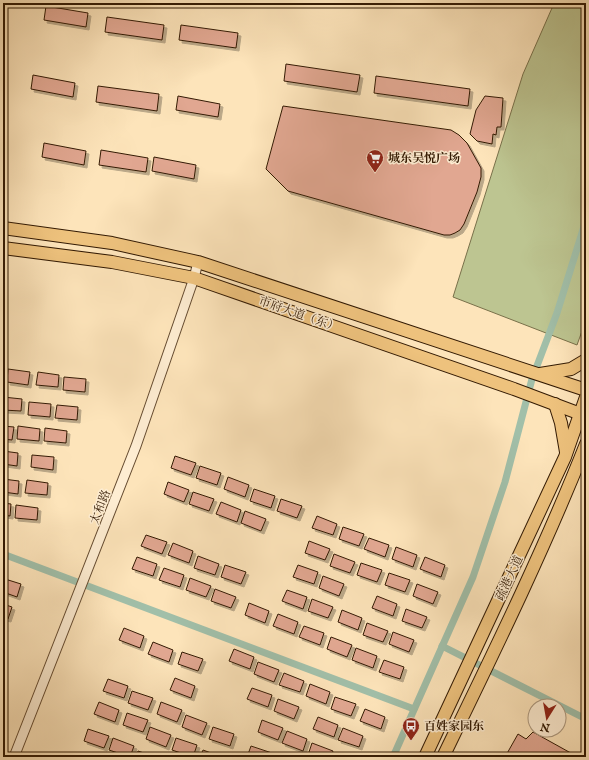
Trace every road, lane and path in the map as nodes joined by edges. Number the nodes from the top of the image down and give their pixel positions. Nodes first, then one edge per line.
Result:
1 (3, 228) edge
2 (3, 248) edge
3 (198, 262) junction
4 (194, 278) junction
5 (586, 360) edge
6 (536, 374) junction
7 (586, 390) edge
8 (586, 397) edge
9 (550, 403) junction
10 (583, 415) edge
11 (586, 444) edge
12 (566, 454) junction
13 (582, 457) edge
14 (14, 757) edge
15 (425, 757) edge
16 (443, 757) edge

1 - 3 main road, 市府大道（东）
2 - 4 main road, 市府大道（东）
3 - 4 street, 太和路
3 - 6 main road, 市府大道（东）
4 - 9 main road, 市府大道（东）
4 - 14 street, 太和路
5 - 6 main road
6 - 7 main road, 市府大道（东）
8 - 10 main road, 疏港大道
9 - 10 main road, 市府大道（东）
9 - 12 main road
10 - 12 main road, 疏港大道
11 - 13 main road, 疏港大道
12 - 15 main road, 疏港大道
13 - 16 main road, 疏港大道

